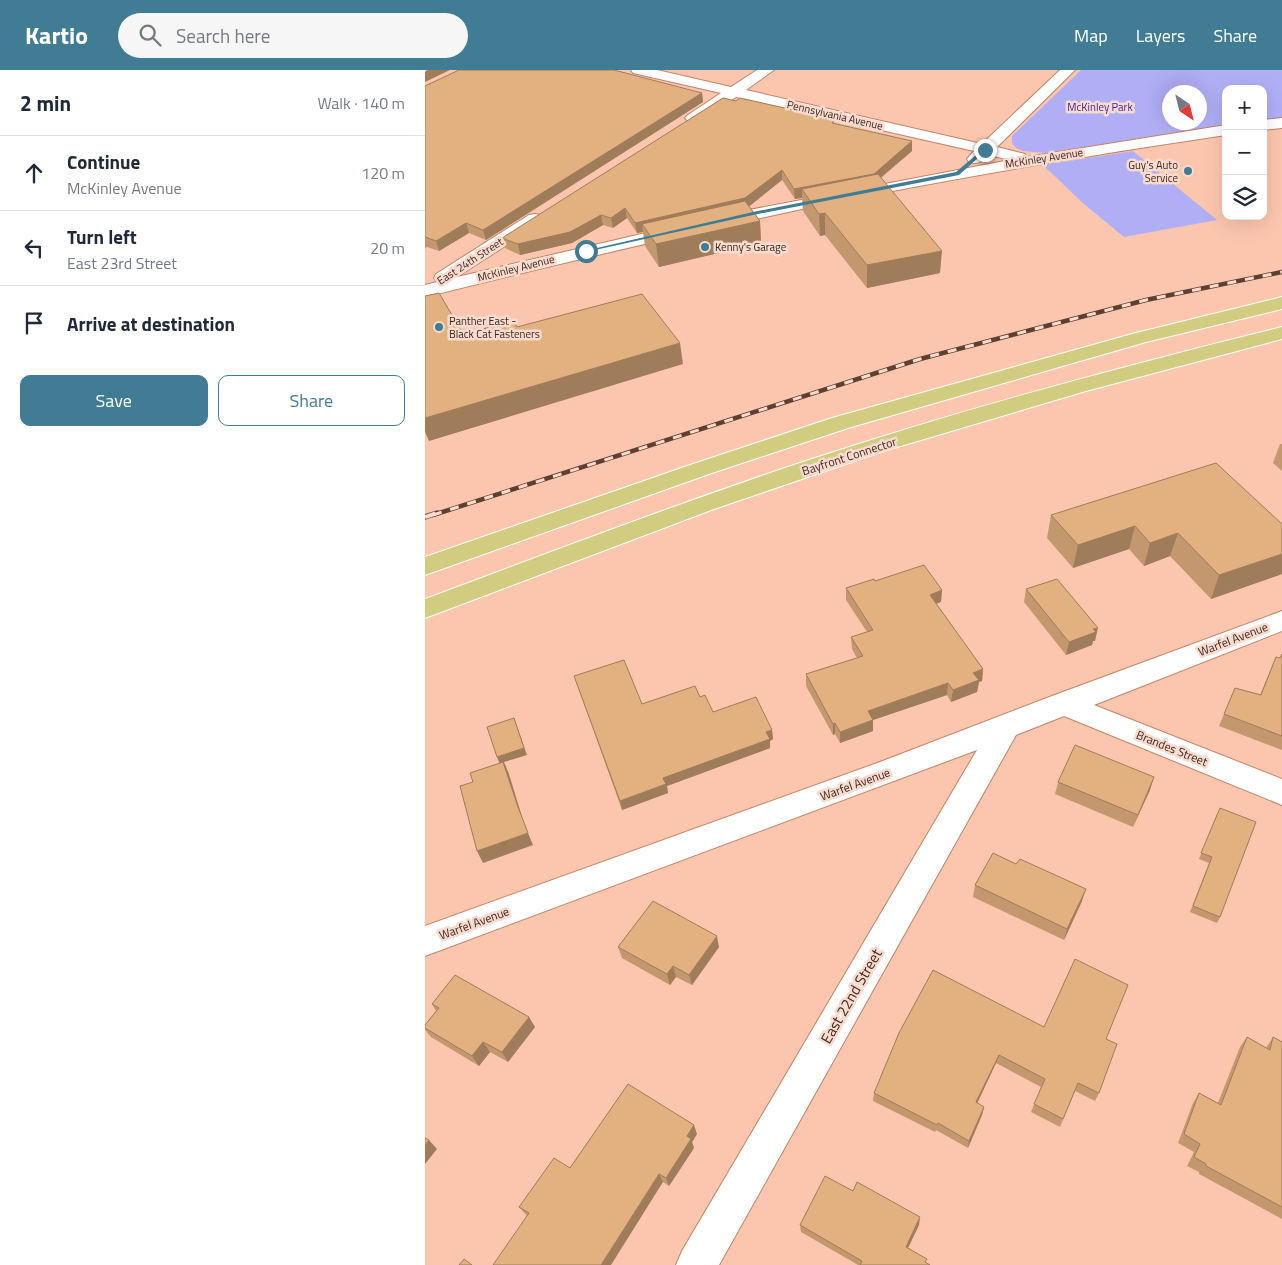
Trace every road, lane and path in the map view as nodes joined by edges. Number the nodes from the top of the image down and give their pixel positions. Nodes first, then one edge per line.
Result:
1 (638, 70) edge
2 (767, 70) edge
3 (1068, 70) edge
4 (734, 92) junction
5 (1282, 123) edge
6 (1267, 125) edge
7 (679, 127) edge
8 (1222, 131) edge
9 (985, 150) junction
10 (1033, 160) junction
11 (958, 174) junction
12 (548, 210) edge
13 (425, 290) edge
14 (1282, 303) edge
15 (1282, 333) edge
16 (425, 566) edge
17 (425, 608) edge
18 (1282, 621) edge
19 (1062, 704) junction
20 (1006, 727) junction
21 (1282, 792) edge
22 (425, 941) edge
23 (696, 1265) edge

1 - 4 street, Pennsylvania Avenue
2 - 4 street
3 - 9 street
4 - 7 street
4 - 9 street, Pennsylvania Avenue
5 - 6 street
8 - 10 street, McKinley Avenue
9 - 10 street, Pennsylvania Avenue
9 - 11 street
10 - 11 street, McKinley Avenue
11 - 13 street, McKinley Avenue
12 - 13 street, East 24th Street
14 - 16 highway
15 - 17 highway, Bayfront Connector
18 - 19 street, Warfel Avenue
19 - 20 street, Warfel Avenue
19 - 21 street, Brandes Street
20 - 22 street, Warfel Avenue
20 - 23 street, East 22nd Street

